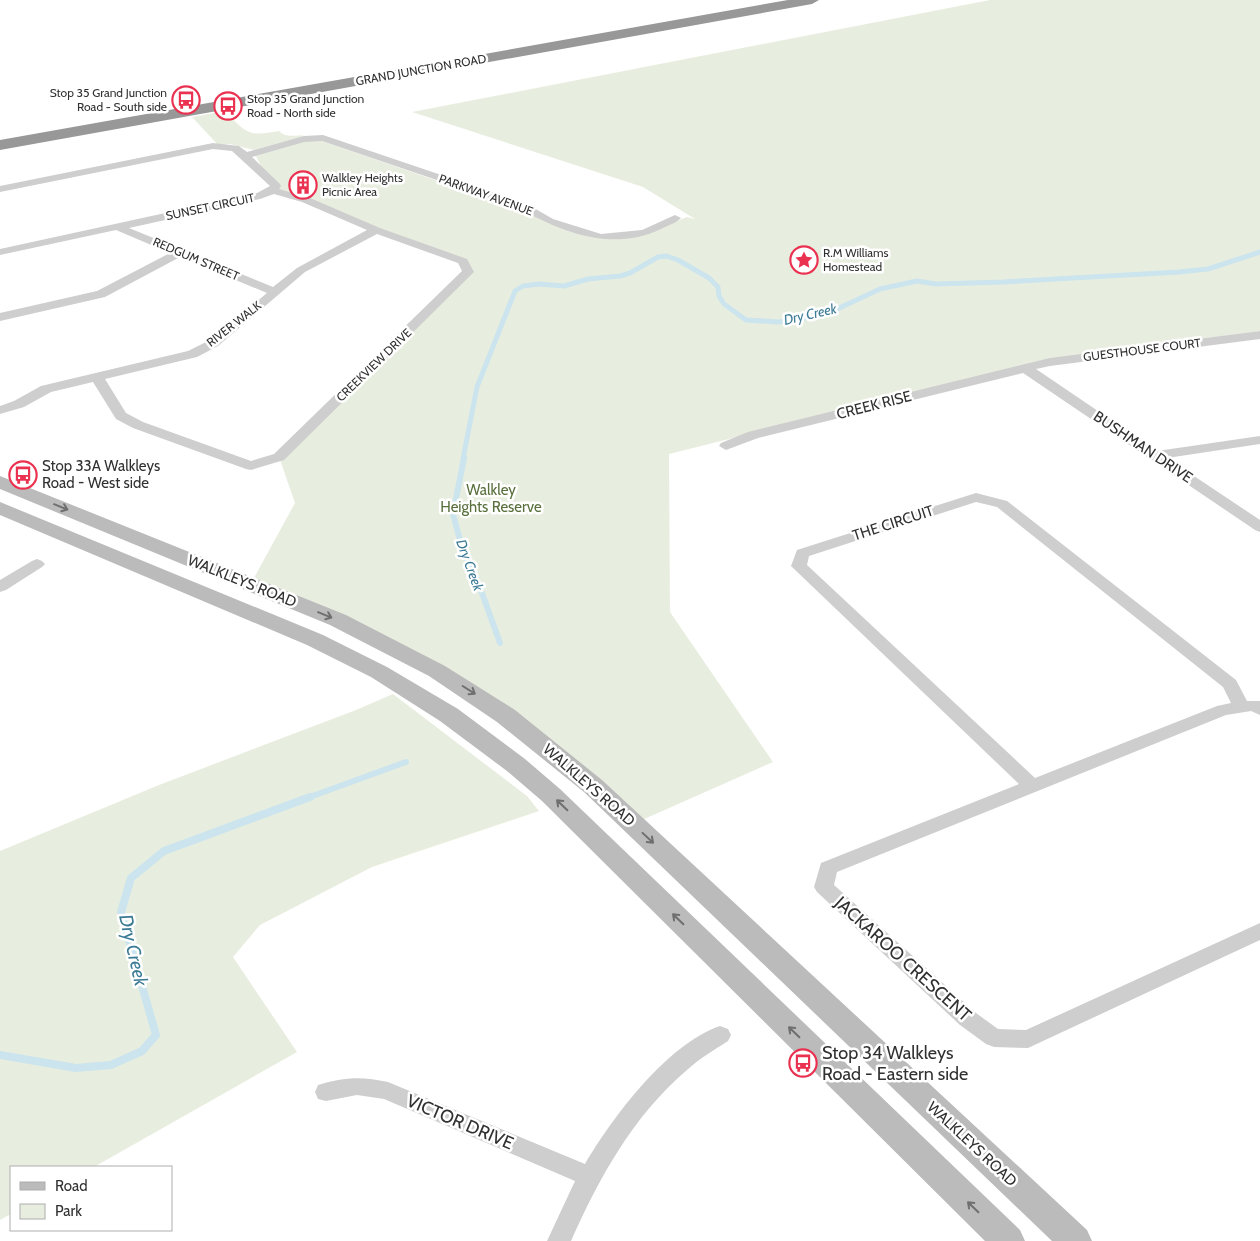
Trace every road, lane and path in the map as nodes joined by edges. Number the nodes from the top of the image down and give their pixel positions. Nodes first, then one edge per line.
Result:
1 (793, 1) edge
2 (303, 128) dead end
3 (0, 137) edge
4 (311, 138) junction
5 (0, 145) edge
6 (246, 155) junction
7 (0, 189) edge
8 (273, 191) junction
9 (675, 218) dead end
10 (660, 225) junction
11 (118, 227) junction
12 (376, 230) junction
13 (679, 232) dead end
14 (0, 252) edge
15 (180, 252) junction
16 (275, 292) junction
17 (0, 317) edge
18 (1260, 335) edge
19 (1025, 368) junction
20 (97, 377) junction
21 (19, 404) junction
22 (0, 410) edge
23 (0, 419) edge
24 (1260, 440) edge
25 (726, 446) dead end
26 (1156, 455) junction
27 (0, 482) edge
28 (0, 508) edge
29 (1260, 527) edge
30 (37, 564) dead end
31 (0, 587) edge
32 (1251, 708) edge
33 (1032, 786) junction
34 (1260, 931) edge
35 (720, 1035) dead end
36 (326, 1092) dead end
37 (590, 1177) junction
38 (558, 1241) edge
39 (1008, 1241) edge
40 (1075, 1241) edge

1 - 3 highway, GRAND JUNCTION ROAD
1 - 5 highway, GRAND JUNCTION ROAD
2 - 4 street
4 - 6 street, PARKWAY AVENUE
4 - 10 street, PARKWAY AVENUE
6 - 7 street, SUNSET CIRCUIT
6 - 8 street, SUNSET CIRCUIT
8 - 11 street, SUNSET CIRCUIT
8 - 12 street, CREEKVIEW DRIVE
9 - 10 street, PARKWAY AVENUE
10 - 13 street
11 - 14 street, SUNSET CIRCUIT
11 - 15 street, REDGUM STREET
12 - 16 street, RIVER WALK
12 - 20 street, CREEKVIEW DRIVE
15 - 16 street, REDGUM STREET
15 - 17 street
16 - 20 street, RIVER WALK
18 - 19 street, GUESTHOUSE COURT
19 - 25 street, CREEK RISE
19 - 26 street, BUSHMAN DRIVE
20 - 21 street, RIVER WALK
21 - 22 street, RIVER WALK
21 - 23 street, RIVER WALK
24 - 26 street
26 - 29 street, BUSHMAN DRIVE
27 -> 40 main road, WALKLEYS ROAD
39 -> 28 main road, WALKLEYS ROAD
30 - 31 street
32 - 33 street, JACKAROO CRESCENT
32 - 33 street, THE CIRCUIT
33 - 34 street, JACKAROO CRESCENT
35 - 37 street
36 - 37 street, VICTOR DRIVE
37 - 38 street

